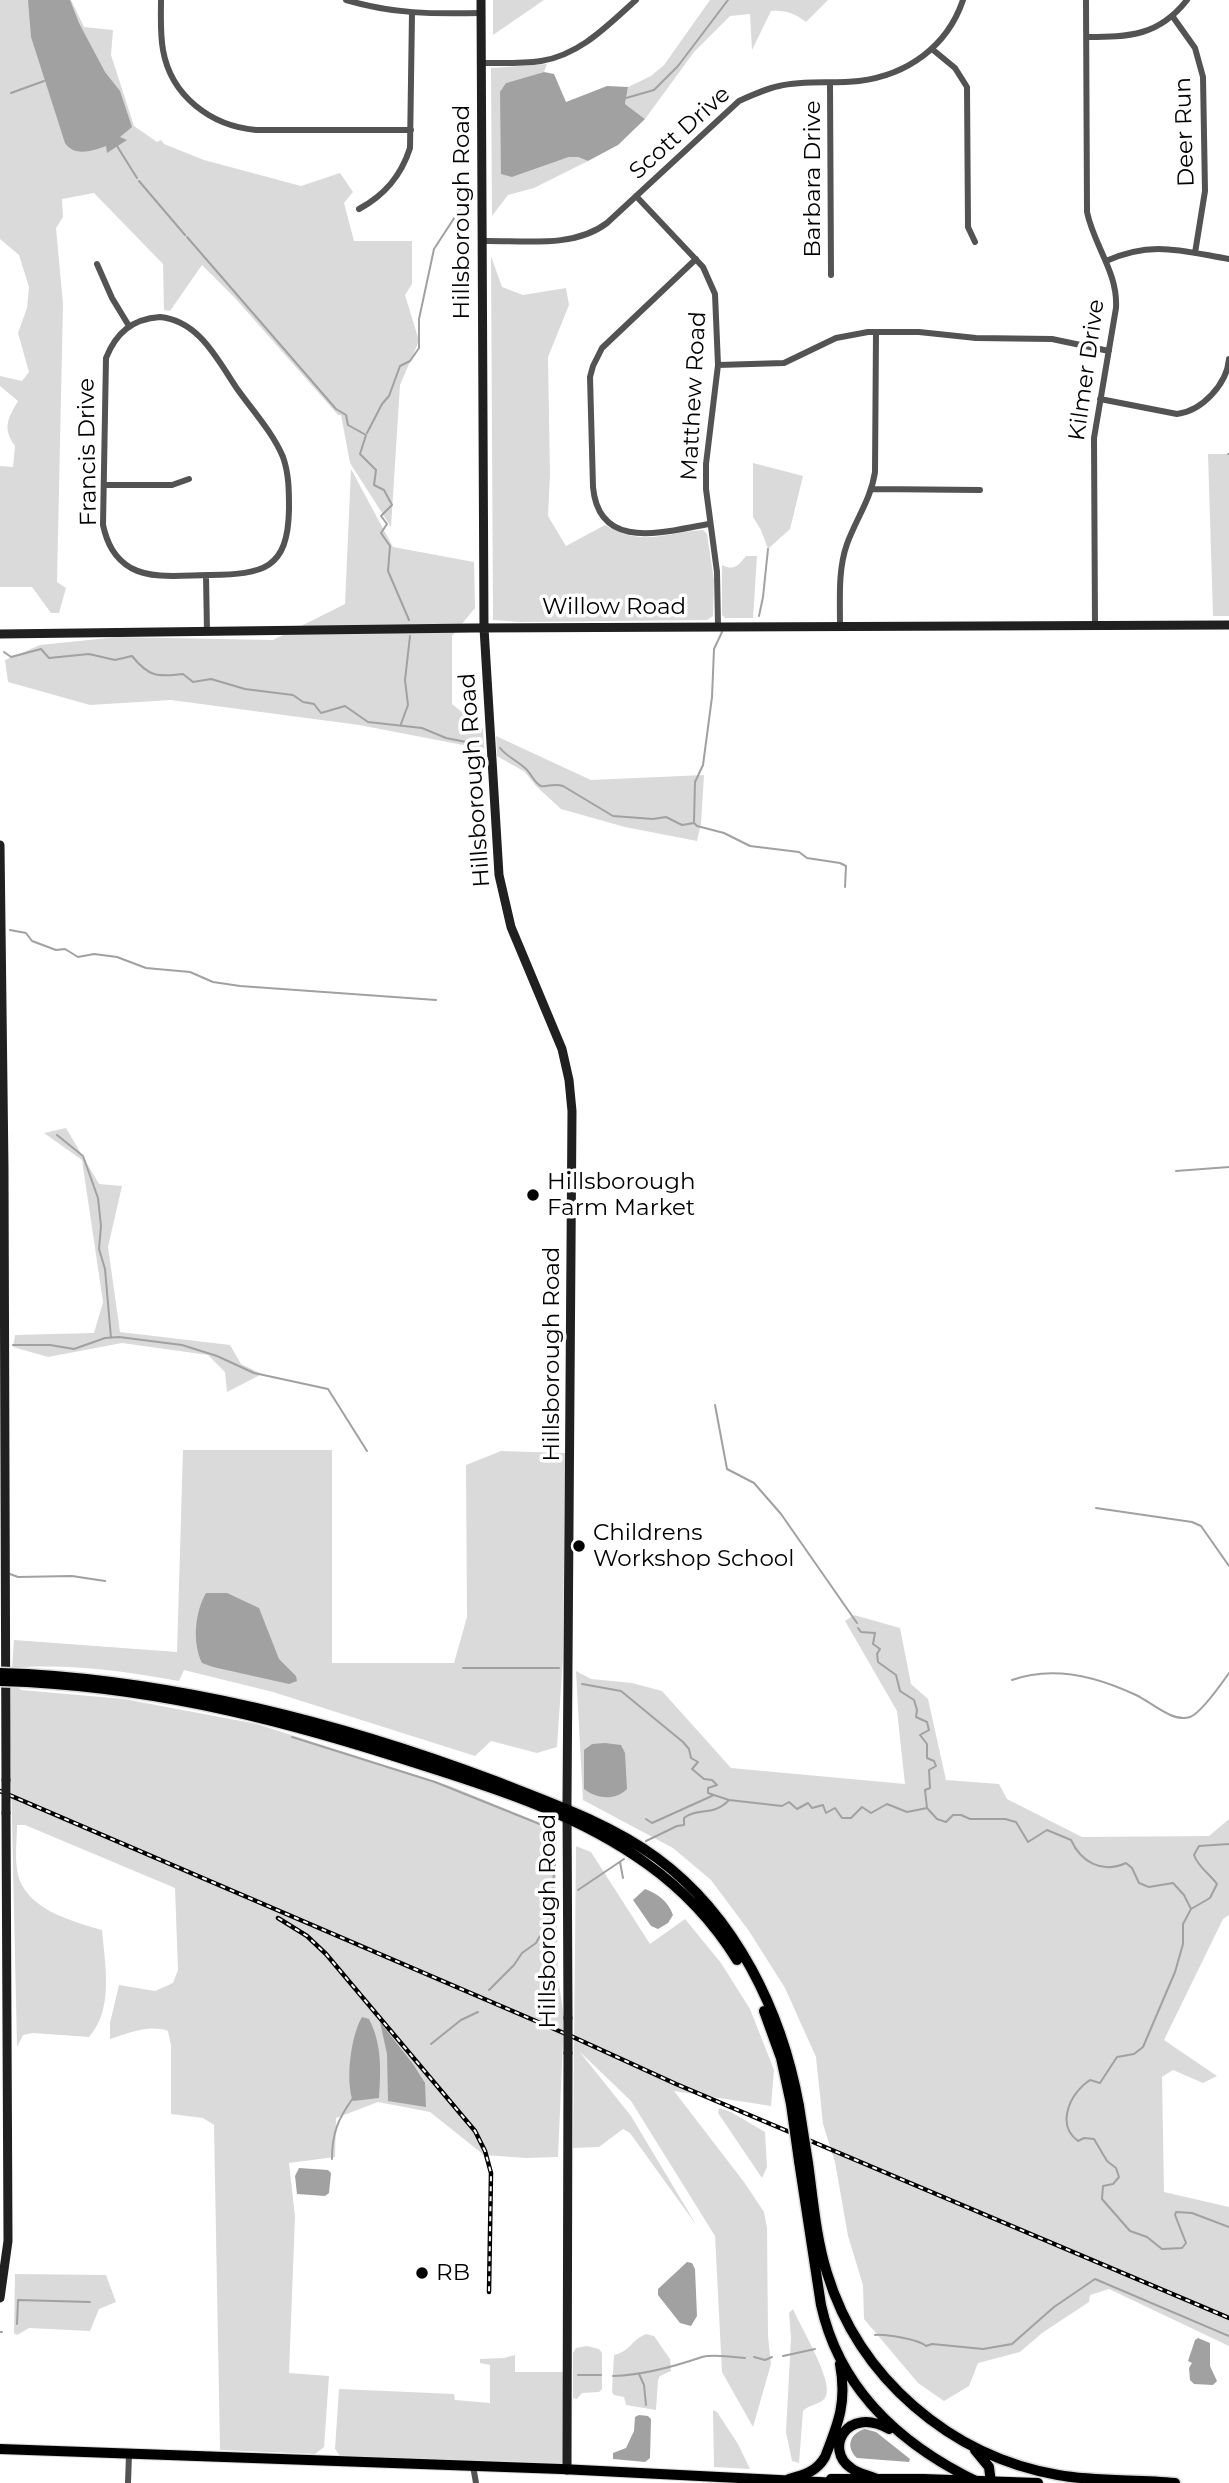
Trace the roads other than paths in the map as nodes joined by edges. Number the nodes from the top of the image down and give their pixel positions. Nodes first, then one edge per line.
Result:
1 (161, 0) edge
2 (346, 0) edge
3 (481, 0) edge
4 (636, 0) edge
5 (963, 0) edge
6 (1086, 0) edge
7 (1187, 0) edge
8 (412, 13) junction
9 (481, 13) junction
10 (1173, 17) junction
11 (1087, 37) junction
12 (932, 49) junction
13 (481, 63) junction
14 (830, 83) junction
15 (411, 130) junction
16 (636, 196) junction
17 (359, 209) dead end
18 (481, 241) junction
19 (975, 242) dead end
20 (1195, 253) junction
21 (696, 259) junction
22 (1229, 259) edge
23 (1107, 261) junction
24 (97, 264) dead end
25 (831, 275) dead end
26 (129, 326) junction
27 (876, 332) junction
28 (1109, 351) junction
29 (1229, 359) edge
30 (718, 365) junction
31 (1100, 399) junction
32 (189, 480) dead end
33 (104, 485) junction
34 (873, 489) junction
35 (981, 490) dead end
36 (709, 524) junction
37 (206, 575) junction
38 (839, 625) junction
39 (1095, 625) junction
40 (1229, 625) edge
41 (718, 626) junction
42 (484, 628) junction
43 (207, 632) junction
44 (0, 634) edge
45 (0, 845) edge
46 (0, 1673) edge
47 (27, 1678) junction
48 (0, 1681) edge
49 (567, 1813) junction
50 (4, 2066) edge
51 (804, 2162) junction
52 (0, 2298) edge
53 (839, 2357) junction
54 (900, 2435) junction
55 (973, 2448) junction
56 (0, 2449) edge
57 (129, 2454) junction
58 (473, 2466) junction
59 (567, 2470) junction
60 (670, 2479) edge
61 (789, 2479) junction
62 (877, 2479) junction
63 (816, 2480) junction
64 (985, 2482) edge
65 (128, 2483) edge
66 (476, 2483) edge
67 (838, 2483) edge
68 (1038, 2483) edge
69 (1175, 2483) edge

1 - 15 street
2 - 8 street
3 - 9 street, Hillsborough Road
4 - 13 street
5 - 12 street, Scott Drive
6 - 11 street, Kilmer Drive
7 - 10 street
8 - 9 street
8 - 15 street
9 - 13 street, Hillsborough Road
10 - 11 street
10 - 20 street, Deer Run
11 - 23 street, Kilmer Drive
12 - 14 street, Scott Drive
12 - 19 street
13 - 18 street, Hillsborough Road
14 - 16 street, Scott Drive
14 - 25 street, Barbara Drive
15 - 17 street
16 - 18 street, Scott Drive
16 - 21 street, Matthew Road
18 - 42 street, Hillsborough Road
20 - 22 street
20 - 23 street
21 - 30 street, Matthew Road
21 - 36 street
23 - 28 street, Kilmer Drive
24 - 26 street
26 - 33 street, Francis Drive
26 - 37 street, Francis Drive
27 - 28 street
27 - 30 street
27 - 34 street
28 - 31 street, Kilmer Drive
29 - 31 street
30 - 36 street, Matthew Road
31 - 39 street, Kilmer Drive
32 - 33 street
33 - 37 street, Francis Drive
34 - 35 street
34 - 38 street
36 - 41 street, Matthew Road
37 - 43 street
38 - 39 street, Willow Road
38 - 41 street, Willow Road
39 - 40 street, Willow Road
41 - 42 street, Willow Road
42 - 43 street, Willow Road
42 - 49 street, Hillsborough Road
43 - 44 street, Willow Road
45 - 50 street, bridge
46 - 47 highway, bridge
47 - 48 highway, bridge
47 - 49 highway
49 - 51 highway, bridge
49 - 59 street, Hillsborough Road, bridge
50 - 52 street
51 - 53 highway
51 - 55 highway
53 - 54 highway
53 - 61 highway
54 - 62 highway
54 - 64 highway
55 - 64 highway
55 - 69 highway
56 - 57 main road
57 - 58 main road
57 - 65 street
58 - 59 main road
58 - 66 street
59 - 60 main road
60 - 61 main road
61 - 63 main road
62 - 63 main road
62 - 64 main road
63 - 67 main road
64 - 68 main road

